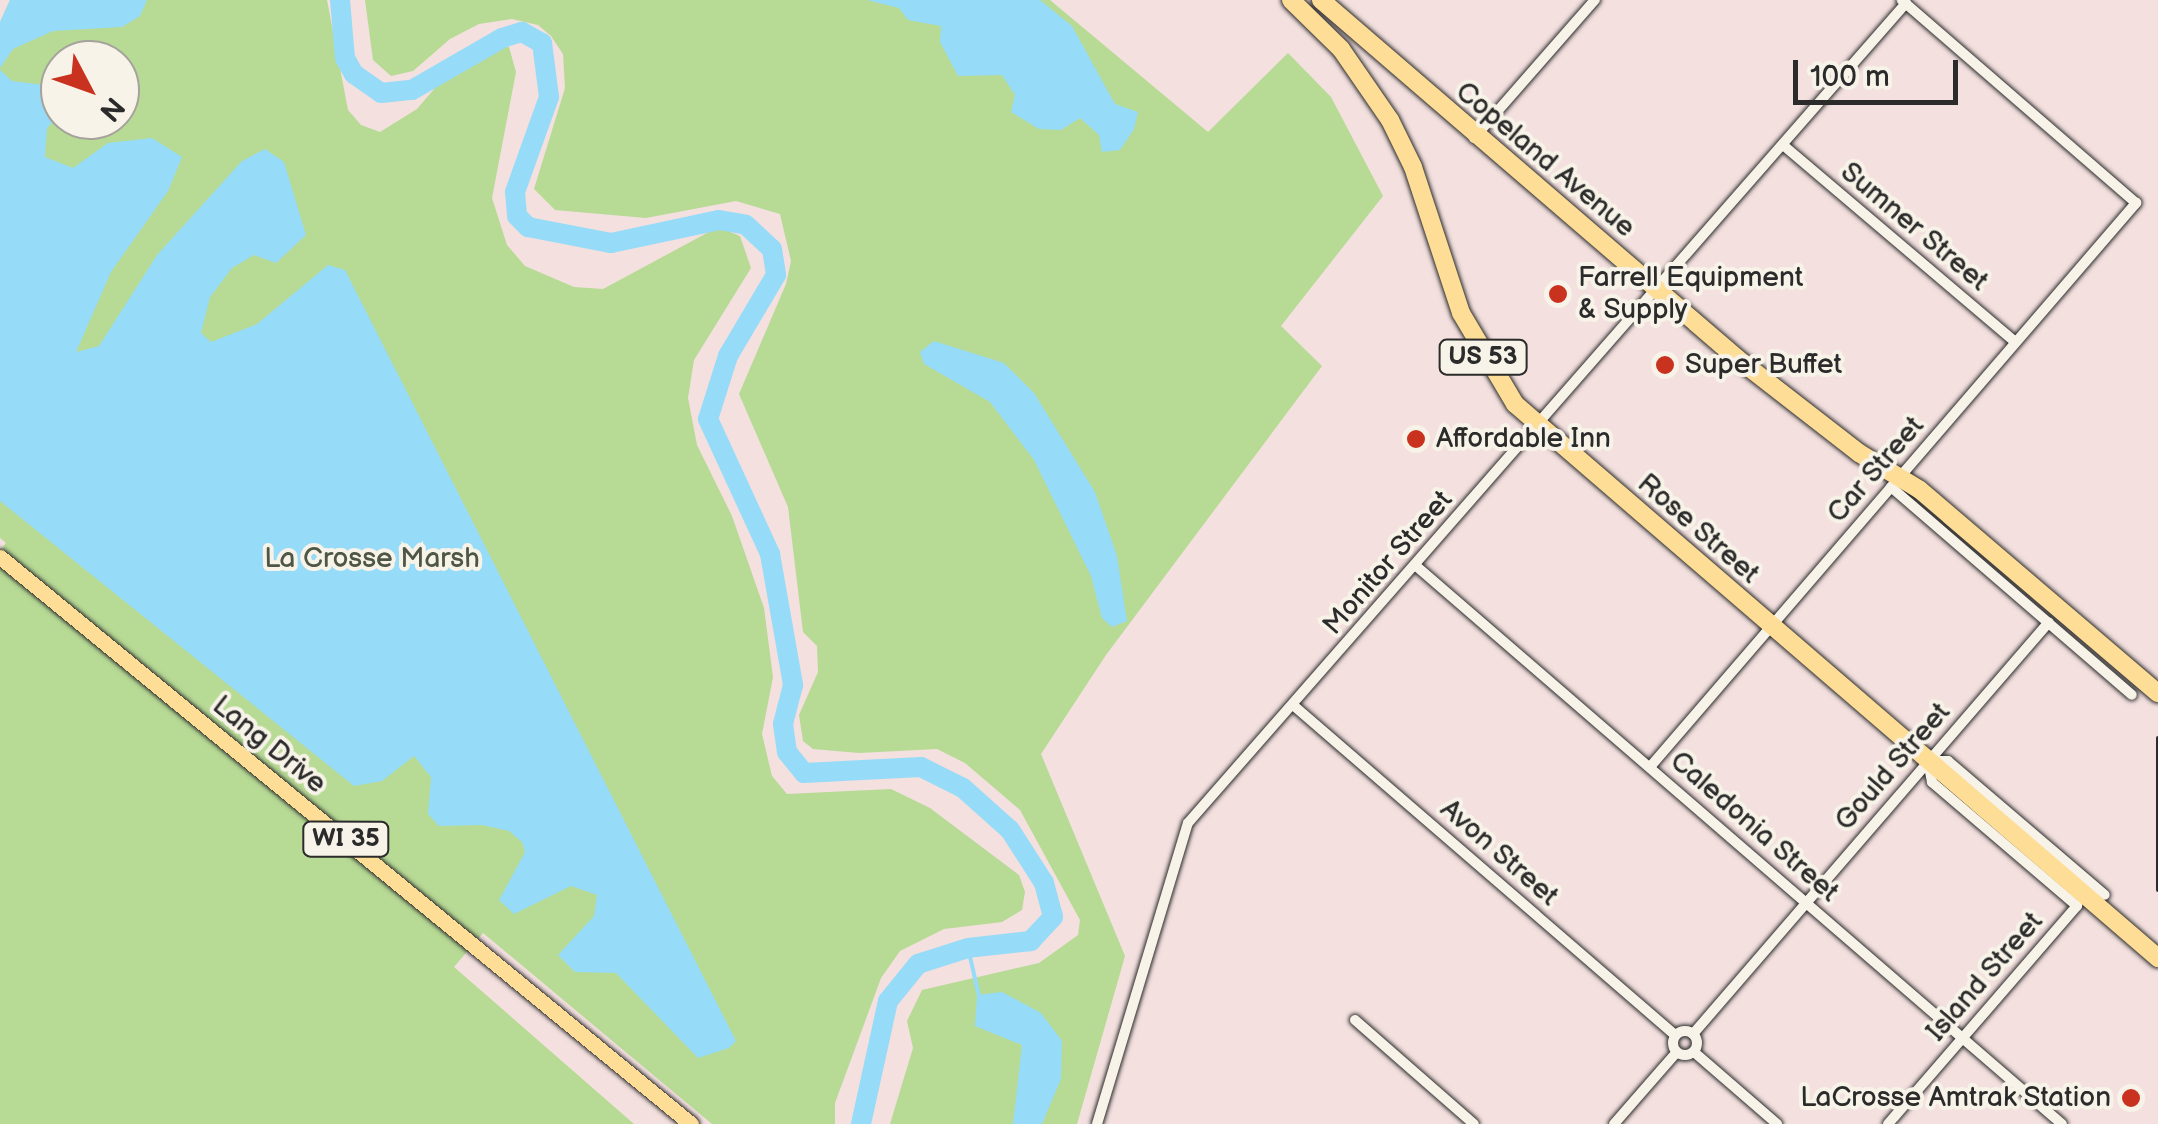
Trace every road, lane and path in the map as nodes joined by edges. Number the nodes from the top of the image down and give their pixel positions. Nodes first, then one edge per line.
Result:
1 (1292, 0) edge
2 (1321, 0) edge
3 (1595, 0) edge
4 (1904, 2) edge
5 (1474, 138) junction
6 (1783, 145) junction
7 (1657, 290) junction
8 (2015, 342) junction
9 (1538, 427) junction
10 (1895, 482) junction
11 (0, 557) edge
12 (1415, 566) junction
13 (2049, 622) junction
14 (1771, 628) junction
15 (2158, 693) edge
16 (2132, 695) dead end
17 (1293, 704) junction
18 (1934, 765) junction
19 (1650, 766) junction
20 (2105, 896) dead end
21 (1806, 902) junction
22 (2158, 958) edge
23 (1355, 1020) dead end
24 (1693, 1034) junction
25 (1676, 1035) junction
26 (1963, 1037) junction
27 (1694, 1052) junction
28 (1676, 1053) junction
29 (691, 1124) edge
30 (1098, 1124) edge
31 (1474, 1124) edge
32 (1614, 1124) edge
33 (1778, 1124) edge
34 (1888, 1124) edge
35 (2062, 1124) edge

1 - 9 highway, Rose Street / US 53
2 - 5 highway, Copeland Avenue
3 - 5 street
4 - 6 street, Monitor Street
4 - 8 street, Car Street
5 - 7 highway, Copeland Avenue
6 - 7 street, Monitor Street
6 - 8 street, Sumner Street
7 - 9 street, Monitor Street
7 - 10 highway, Copeland Avenue
8 - 10 street, Car Street
9 - 12 street, Monitor Street
9 - 14 highway, Rose Street / US 53
10 - 13 street
10 - 14 street, Car Street
10 - 15 highway, Copeland Avenue
11 - 29 main road, Lang Drive / WI 35
12 - 17 street, Monitor Street
12 - 19 street, Caledonia Street
13 - 16 street
13 - 18 street, Gould Street
14 - 18 highway, Rose Street / US 53
14 - 19 street, Car Street
17 - 25 street, Avon Street
17 - 30 street, Monitor Street
18 - 20 street
18 - 21 street, Gould Street
18 - 22 highway, Rose Street / US 53
18 - 26 street, Island Street
19 - 21 street, Caledonia Street
21 - 24 street, Gould Street
21 - 26 street, Caledonia Street
23 - 31 street
24 - 25 street
24 - 27 street
25 - 28 street
26 - 34 street, Island Street
26 - 35 street, Caledonia Street
27 - 28 street
27 - 33 street
28 - 32 street

